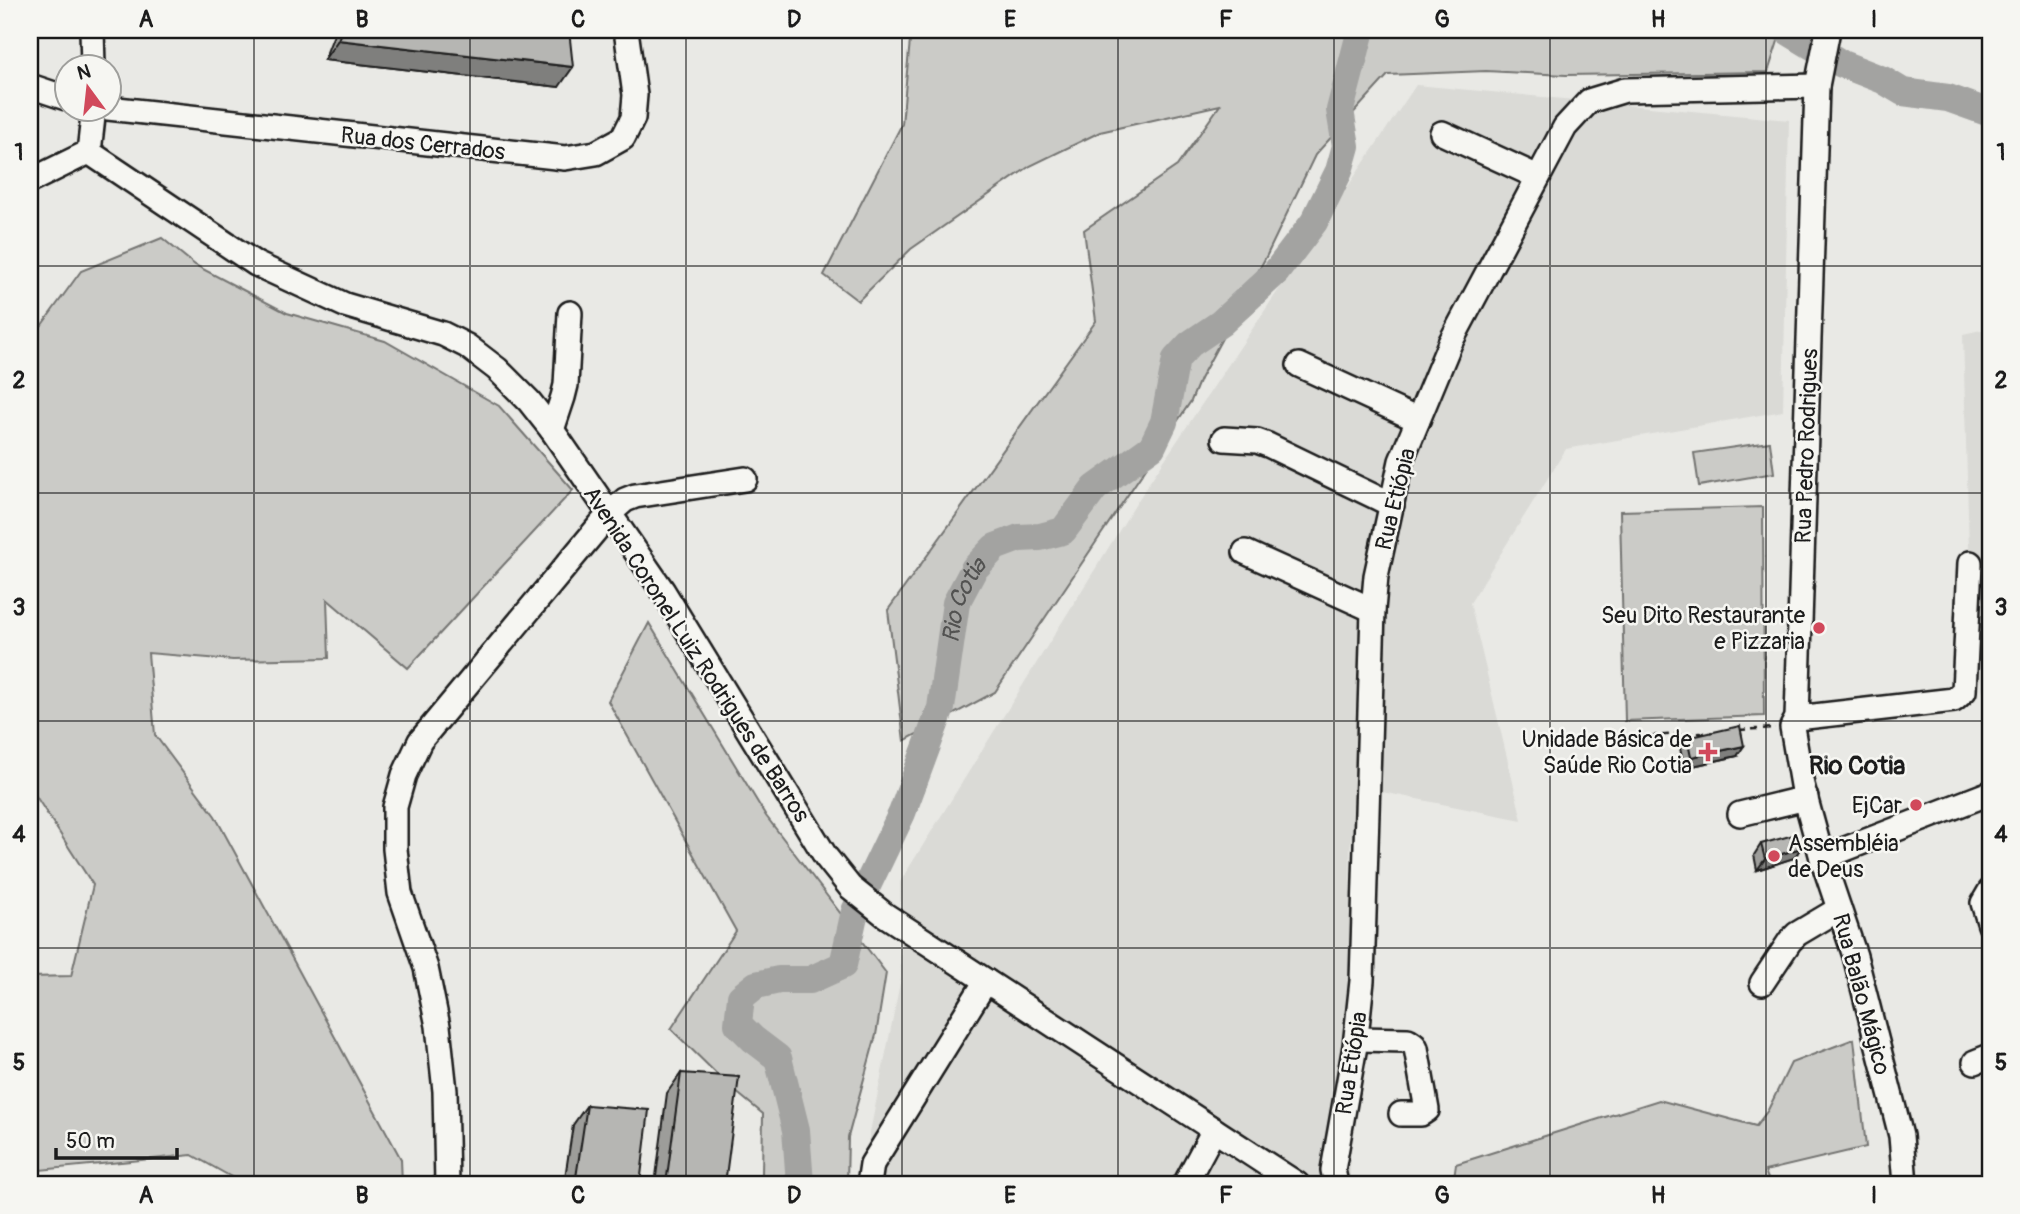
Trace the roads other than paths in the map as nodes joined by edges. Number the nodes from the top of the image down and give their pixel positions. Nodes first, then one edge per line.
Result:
1 (92, 30) edge
2 (626, 30) edge
3 (1828, 30) edge
4 (93, 52) edge
5 (1818, 79) junction
6 (30, 86) edge
7 (52, 93) edge
8 (122, 110) edge
9 (92, 122) edge
10 (1441, 133) dead end
11 (89, 152) junction
12 (1538, 177) junction
13 (30, 181) edge
14 (570, 313) dead end
15 (1298, 365) dead end
16 (1418, 420) junction
17 (552, 430) junction
18 (1224, 439) dead end
19 (745, 479) dead end
20 (1392, 505) junction
21 (610, 513) junction
22 (1245, 552) dead end
23 (1970, 563) dead end
24 (1373, 610) junction
25 (1795, 723) junction
26 (1990, 793) edge
27 (1805, 798) junction
28 (1740, 814) dead end
29 (1822, 858) junction
30 (1990, 891) edge
31 (1839, 909) junction
32 (1990, 925) edge
33 (986, 981) junction
34 (1762, 983) dead end
35 (1356, 1039) junction
36 (1401, 1114) dead end
37 (1214, 1130) junction
38 (1334, 1177) edge
39 (1286, 1181) edge
40 (447, 1184) edge
41 (869, 1184) edge
42 (1185, 1184) edge
43 (1307, 1184) edge
44 (1905, 1184) edge

1 - 4 street
2 - 8 street, Rua dos Cerrados
3 - 5 street, Rua Pedro Rodrigues
5 - 12 street, Rua Etiópia
5 - 25 street, Rua Pedro Rodrigues
6 - 7 street
9 - 11 street
10 - 12 street
11 - 13 street
11 - 17 street, Avenida Coronel Luiz Rodrigues de Barros
12 - 16 street, Rua Etiópia
14 - 17 street
15 - 16 street
16 - 20 street, Rua Etiópia
17 - 21 street, Avenida Coronel Luiz Rodrigues de Barros
18 - 20 street
19 - 21 street
20 - 24 street, Rua Etiópia
21 - 33 street, Avenida Coronel Luiz Rodrigues de Barros
21 - 40 street
22 - 24 street
23 - 25 street
24 - 35 street, Rua Etiópia
25 - 27 street, Rua Pedro Rodrigues
26 - 29 street
27 - 28 street
27 - 29 street, Rua Pedro Rodrigues
29 - 31 street, Rua Balão Mágico
30 - 32 street
31 - 34 street
31 - 44 street, Rua Balão Mágico
33 - 37 street, Avenida Coronel Luiz Rodrigues de Barros
33 - 41 street
35 - 36 street
35 - 38 street, Rua Etiópia
37 - 39 street, Avenida Coronel Luiz Rodrigues de Barros
37 - 42 street
38 - 43 street, Rua Etiópia

